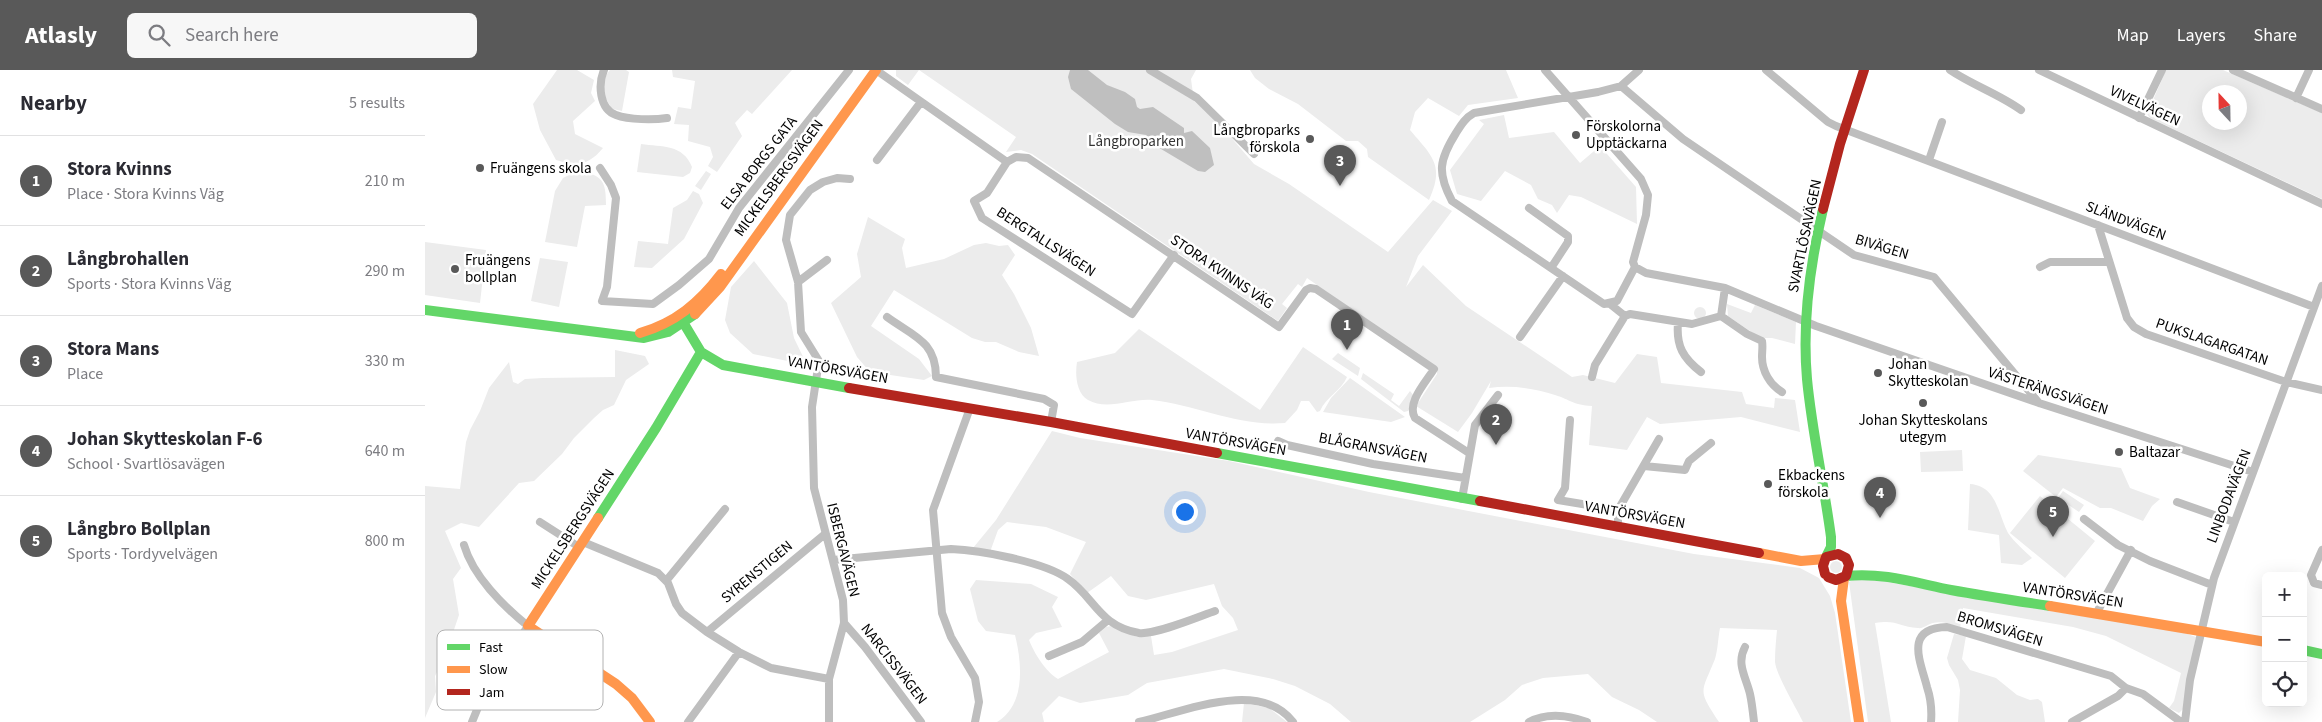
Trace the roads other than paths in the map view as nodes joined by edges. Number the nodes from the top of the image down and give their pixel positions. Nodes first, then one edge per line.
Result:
1 (604, 70) edge
2 (849, 70) edge
3 (868, 70) edge
4 (876, 70) edge
5 (1151, 70) edge
6 (1545, 70) edge
7 (1639, 70) edge
8 (1766, 70) edge
9 (1865, 70) edge
10 (1950, 70) edge
11 (2039, 70) edge
12 (2162, 70) edge
13 (2233, 70) edge
14 (2309, 70) edge
15 (1621, 86) junction
16 (1570, 97) junction
17 (2296, 98) junction
18 (921, 102) junction
19 (2322, 109) edge
20 (2021, 110) dead end
21 (667, 118) dead end
22 (2139, 118) junction
23 (1941, 122) dead end
24 (1844, 129) junction
25 (1254, 154) dead end
26 (877, 160) dead end
27 (1929, 160) junction
28 (1007, 162) junction
29 (600, 168) dead end
30 (850, 179) dead end
31 (2322, 204) edge
32 (1529, 208) dead end
33 (2098, 225) junction
34 (1818, 231) junction
35 (1174, 255) junction
36 (827, 260) dead end
37 (2109, 262) junction
38 (1635, 267) junction
39 (2041, 267) dead end
40 (1551, 268) junction
41 (1563, 276) junction
42 (799, 282) junction
43 (2322, 286) edge
44 (1725, 288) junction
45 (1610, 304) junction
46 (2314, 307) junction
47 (425, 310) edge
48 (1625, 316) junction
49 (1721, 316) junction
50 (887, 317) dead end
51 (682, 321) junction
52 (1805, 322) junction
53 (1678, 323) junction
54 (1520, 337) dead end
55 (701, 352) junction
56 (1701, 372) dead end
57 (1592, 377) dead end
58 (815, 382) junction
59 (2286, 382) junction
60 (2322, 390) edge
61 (1781, 392) dead end
62 (1498, 395) dead end
63 (2039, 403) junction
64 (970, 408) junction
65 (1569, 420) dead end
66 (1051, 422) junction
67 (1659, 439) dead end
68 (1278, 441) dead end
69 (1711, 443) dead end
70 (1469, 453) junction
71 (1644, 466) junction
72 (2253, 472) junction
73 (1465, 478) junction
74 (1461, 499) junction
75 (2177, 502) dead end
76 (725, 508) dead end
77 (1619, 510) junction
78 (2084, 519) dead end
79 (540, 522) dead end
80 (2234, 522) junction
81 (1618, 528) junction
82 (1831, 532) junction
83 (825, 534) junction
84 (581, 544) junction
85 (464, 545) dead end
86 (2131, 550) junction
87 (2322, 550) edge
88 (937, 551) junction
89 (1825, 558) junction
90 (833, 560) junction
91 (1847, 560) junction
92 (1801, 561) junction
93 (1876, 575) junction
94 (1827, 576) junction
95 (1845, 577) junction
96 (666, 581) junction
97 (2318, 584) edge
98 (2212, 585) junction
99 (1841, 601) junction
100 (1215, 611) dead end
101 (2096, 614) junction
102 (1108, 620) junction
103 (844, 623) junction
104 (528, 626) junction
105 (2203, 629) junction
106 (525, 630) edge
107 (534, 630) edge
108 (707, 632) junction
109 (2262, 641) edge
110 (1745, 647) dead end
111 (2307, 651) edge
112 (739, 652) junction
113 (2322, 654) edge
114 (1049, 656) dead end
115 (603, 675) edge
116 (829, 679) junction
117 (2126, 688) junction
118 (477, 710) edge
119 (1165, 716) junction
120 (472, 722) edge
121 (650, 722) edge
122 (688, 722) edge
123 (829, 722) edge
124 (921, 722) edge
125 (975, 722) edge
126 (1139, 722) edge
127 (1175, 722) edge
128 (1293, 722) edge
129 (1529, 722) edge
130 (1587, 722) edge
131 (1754, 722) edge
132 (1859, 722) edge
133 (1931, 722) edge
134 (2071, 722) edge
135 (2181, 722) edge
136 (2185, 722) edge

1 - 21 street
2 - 29 street, ELSA BORGS GATA
3 - 51 street, MICKELSBERGSVÄGEN
4 - 18 street
4 - 51 street, MICKELSBERGSVÄGEN
5 - 25 street
6 - 16 street
7 - 15 street
8 - 24 street, SLÄNDVÄGEN
9 - 24 street, SVARTLÖSAVÄGEN
10 - 20 street
11 - 22 street, VIVELVÄGEN
12 - 22 street
13 - 17 street
14 - 17 street
15 - 16 street
15 - 34 street, BIVÄGEN
16 - 38 street
16 - 40 street
17 - 19 street
18 - 26 street
18 - 28 street
22 - 31 street, VIVELVÄGEN
23 - 27 street
24 - 27 street, SLÄNDVÄGEN
24 - 34 street, SVARTLÖSAVÄGEN
27 - 33 street, SLÄNDVÄGEN
28 - 35 street, STORA KVINNS VÄG
28 - 35 street, BERGTALLSVÄGEN
30 - 42 street, ISBERGAVÄGEN
32 - 40 street
33 - 37 street, PUKSLAGARGATAN
33 - 46 street, SLÄNDVÄGEN
34 - 52 street, SVARTLÖSAVÄGEN
34 - 63 street, BIVÄGEN
35 - 70 street, STORA KVINNS VÄG
36 - 42 street
37 - 39 street
37 - 59 street, PUKSLAGARGATAN
38 - 44 street, VÄSTERÄNGSVÄGEN
38 - 45 street
40 - 41 street
41 - 45 street
41 - 54 street
42 - 58 street, ISBERGAVÄGEN
43 - 46 street, LINBODAVÄGEN
44 - 49 street
44 - 52 street, VÄSTERÄNGSVÄGEN
45 - 48 street
46 - 59 street, LINBODAVÄGEN
47 - 51 street
48 - 53 street
48 - 57 street
49 - 53 street
49 - 61 street
50 - 66 street
51 - 55 street
52 - 63 street, VÄSTERÄNGSVÄGEN
52 - 82 street, SVARTLÖSAVÄGEN
53 - 56 street
55 - 58 street, VANTÖRSVÄGEN
55 - 84 street, MICKELSBERGSVÄGEN
58 - 64 street, VANTÖRSVÄGEN
58 - 83 street, ISBERGAVÄGEN
59 - 60 street, PUKSLAGARGATAN
59 - 72 street, LINBODAVÄGEN
62 - 70 street
63 - 72 street, VÄSTERÄNGSVÄGEN
64 - 66 street, VANTÖRSVÄGEN
64 - 88 street
65 - 77 street
66 - 74 street, VANTÖRSVÄGEN
67 - 71 street
68 - 73 street, BLÅGRANSVÄGEN
69 - 71 street
70 - 73 street
71 - 77 street
72 - 80 street, LINBODAVÄGEN
73 - 74 street
74 - 81 street, VANTÖRSVÄGEN
75 - 80 street
76 - 96 street
77 - 81 street
78 - 86 street
79 - 84 street
80 - 98 street, LINBODAVÄGEN
81 - 92 street, VANTÖRSVÄGEN
82 - 89 street, SVARTLÖSAVÄGEN
82 - 91 street, SVARTLÖSAVÄGEN
83 - 90 street, ISBERGAVÄGEN
83 - 108 street, SYRENSTIGEN
84 - 96 street
84 - 104 street, MICKELSBERGSVÄGEN
85 - 104 street
86 - 98 street
86 - 101 street
87 - 97 street
88 - 90 street
88 - 102 street
88 - 125 street
89 - 91 street
89 - 92 street, VANTÖRSVÄGEN
89 - 94 street
90 - 103 street, ISBERGAVÄGEN
91 - 93 street, VANTÖRSVÄGEN
91 - 95 street
92 - 94 street, VANTÖRSVÄGEN
93 - 95 street, VANTÖRSVÄGEN
93 - 101 street, VANTÖRSVÄGEN
94 - 95 street
94 - 99 street
95 - 99 street
96 - 108 street
98 - 105 street, LINBODAVÄGEN
99 - 132 street
100 - 102 street
101 - 105 street, VANTÖRSVÄGEN
102 - 114 street
103 - 116 street, ISBERGAVÄGEN
103 - 124 street, NARCISSVÄGEN
104 - 106 street, MICKELSBERGSVÄGEN
104 - 107 street
105 - 109 street, VANTÖRSVÄGEN
105 - 136 street, LINBODAVÄGEN
108 - 112 street
110 - 131 street
111 - 113 street
112 - 116 street
112 - 122 street
115 - 121 street
116 - 123 street, ISBERGAVÄGEN
117 - 133 street, BROMSVÄGEN
117 - 134 street
117 - 135 street, BROMSVÄGEN
118 - 120 street, MICKELSBERGSVÄGEN
119 - 126 street
119 - 127 street
119 - 128 street
129 - 130 street

